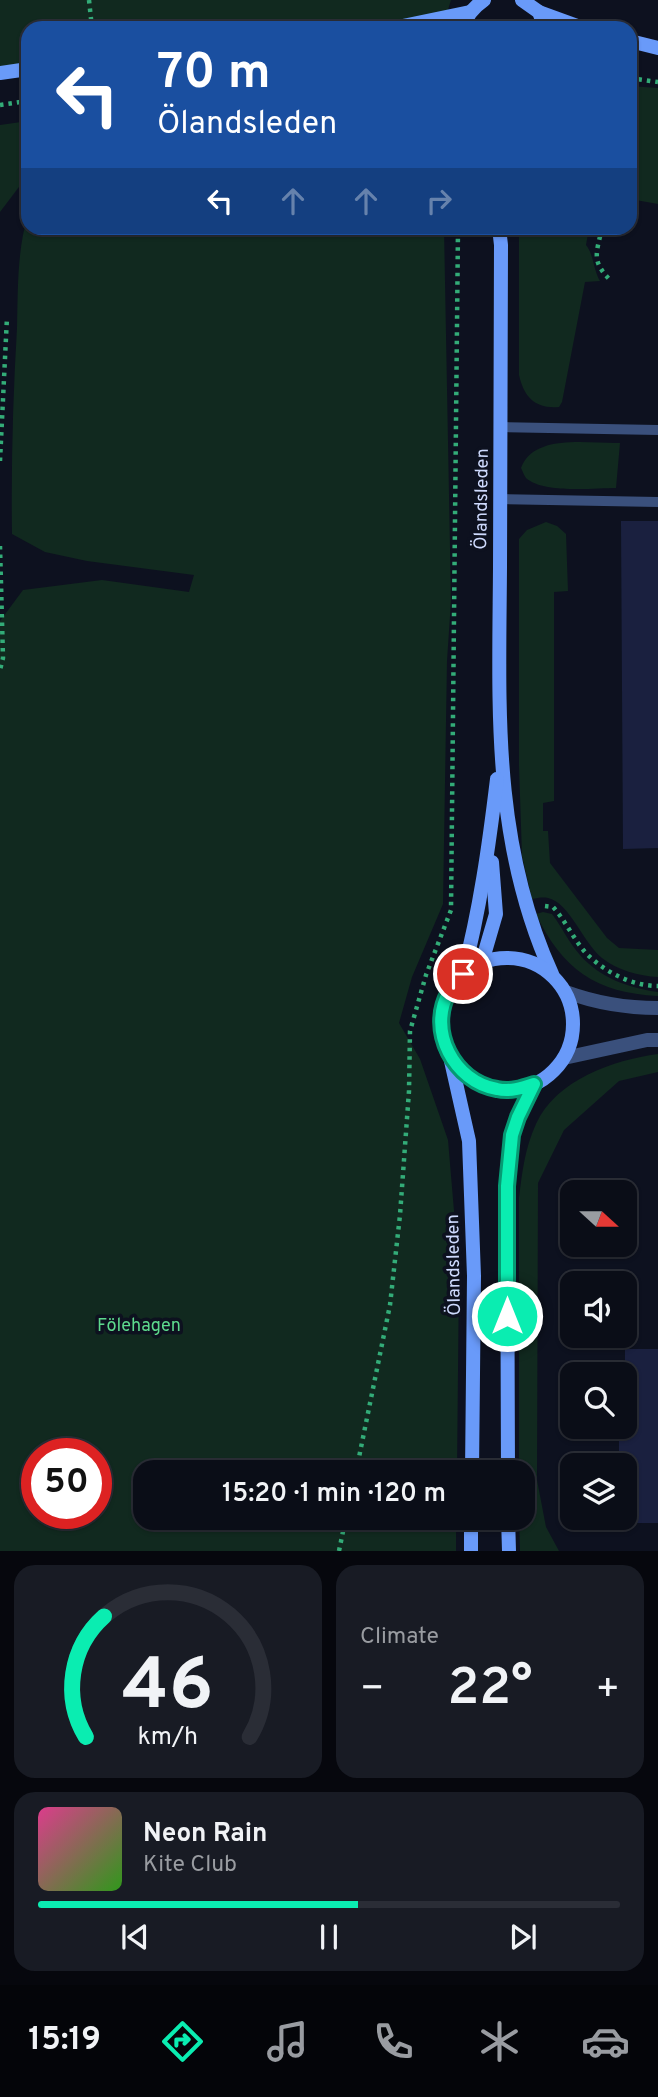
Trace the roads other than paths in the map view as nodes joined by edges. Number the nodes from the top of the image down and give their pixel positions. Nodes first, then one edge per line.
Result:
1 (484, 0) edge
2 (522, 0) edge
3 (470, 12) junction
4 (539, 12) junction
5 (427, 21) edge
6 (466, 21) edge
7 (542, 21) edge
8 (564, 21) edge
9 (637, 43) edge
10 (658, 49) edge
11 (637, 50) edge
12 (21, 70) edge
13 (0, 73) edge
14 (502, 235) edge
15 (501, 427) junction
16 (658, 430) edge
17 (500, 499) junction
18 (658, 502) edge
19 (500, 754) junction
20 (490, 840) junction
21 (482, 962) junction
22 (463, 974) junction
23 (552, 974) junction
24 (566, 992) junction
25 (658, 1008) edge
26 (658, 1040) edge
27 (564, 1058) junction
28 (451, 1059) junction
29 (534, 1084) junction
30 (472, 1460) edge
31 (508, 1460) edge
32 (471, 1530) edge
33 (508, 1530) edge
34 (471, 1551) edge
35 (509, 1551) edge

1 - 3 main road
2 - 4 main road
3 - 5 main road
3 - 6 main road
4 - 7 main road
4 - 8 main road
9 - 10 main road
10 - 11 main road
12 - 13 main road
14 - 15 main road, Ölandsleden
15 - 16 lane
15 - 17 main road, Ölandsleden
17 - 18 lane
17 - 19 main road, Ölandsleden
19 - 20 main road, Ölandsleden
19 - 23 main road, Ölandsleden
20 - 21 main road, Ölandsleden
20 - 22 main road, Ölandsleden
21 - 22 main road, Ölandsleden
21 - 23 main road, Ölandsleden
22 - 28 main road, Ölandsleden
23 - 24 main road, Ölandsleden
24 - 25 street
24 - 27 main road, Ölandsleden
26 - 27 street
27 - 29 main road
28 - 29 main road
28 - 30 main road, Ölandsleden
29 - 31 main road
32 - 34 main road
33 - 35 main road

